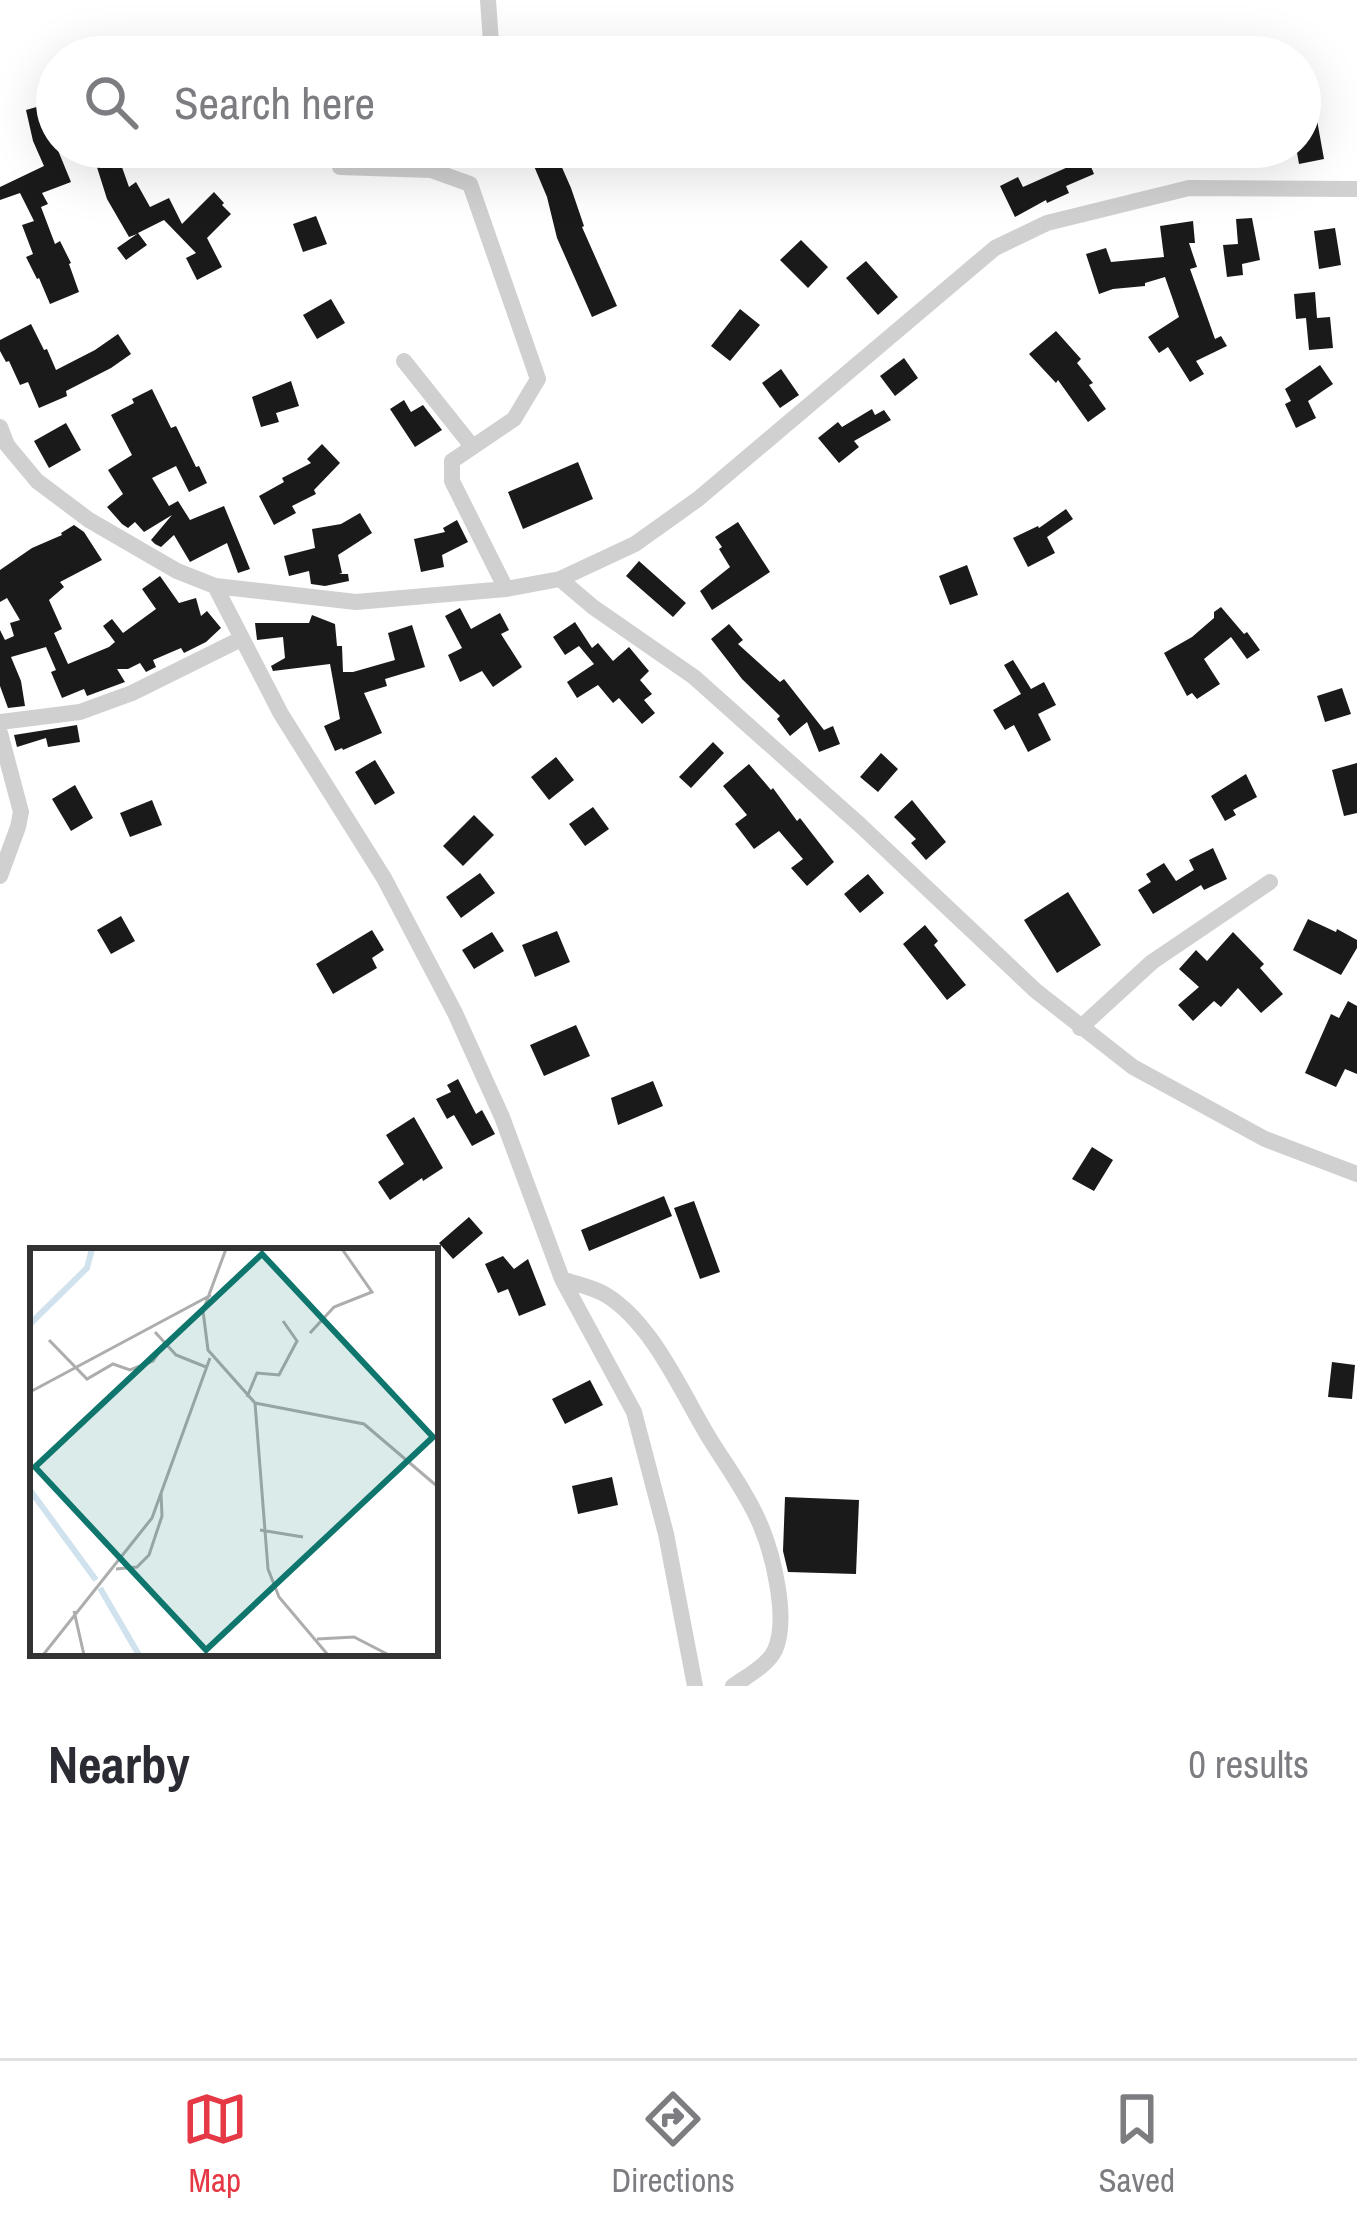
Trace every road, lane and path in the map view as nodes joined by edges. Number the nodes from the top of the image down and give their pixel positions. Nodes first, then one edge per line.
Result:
1 (488, 0) edge
2 (491, 36) edge
3 (370, 168) edge
4 (1357, 189) edge
5 (404, 361) dead end
6 (0, 427) edge
7 (471, 445) junction
8 (560, 579) junction
9 (215, 586) junction
10 (506, 589) junction
11 (241, 639) junction
12 (0, 722) edge
13 (0, 733) edge
14 (0, 876) edge
15 (1270, 882) dead end
16 (1080, 1028) junction
17 (1357, 1174) edge
18 (562, 1280) junction
19 (695, 1686) edge
20 (733, 1686) edge

1 - 2 street
3 - 7 street
4 - 8 street
5 - 7 street
6 - 9 street
7 - 10 street
8 - 10 street
8 - 16 street
9 - 10 street
9 - 11 street
11 - 12 street
11 - 18 street
13 - 14 street
15 - 16 street
16 - 17 street
18 - 19 street
18 - 20 street

